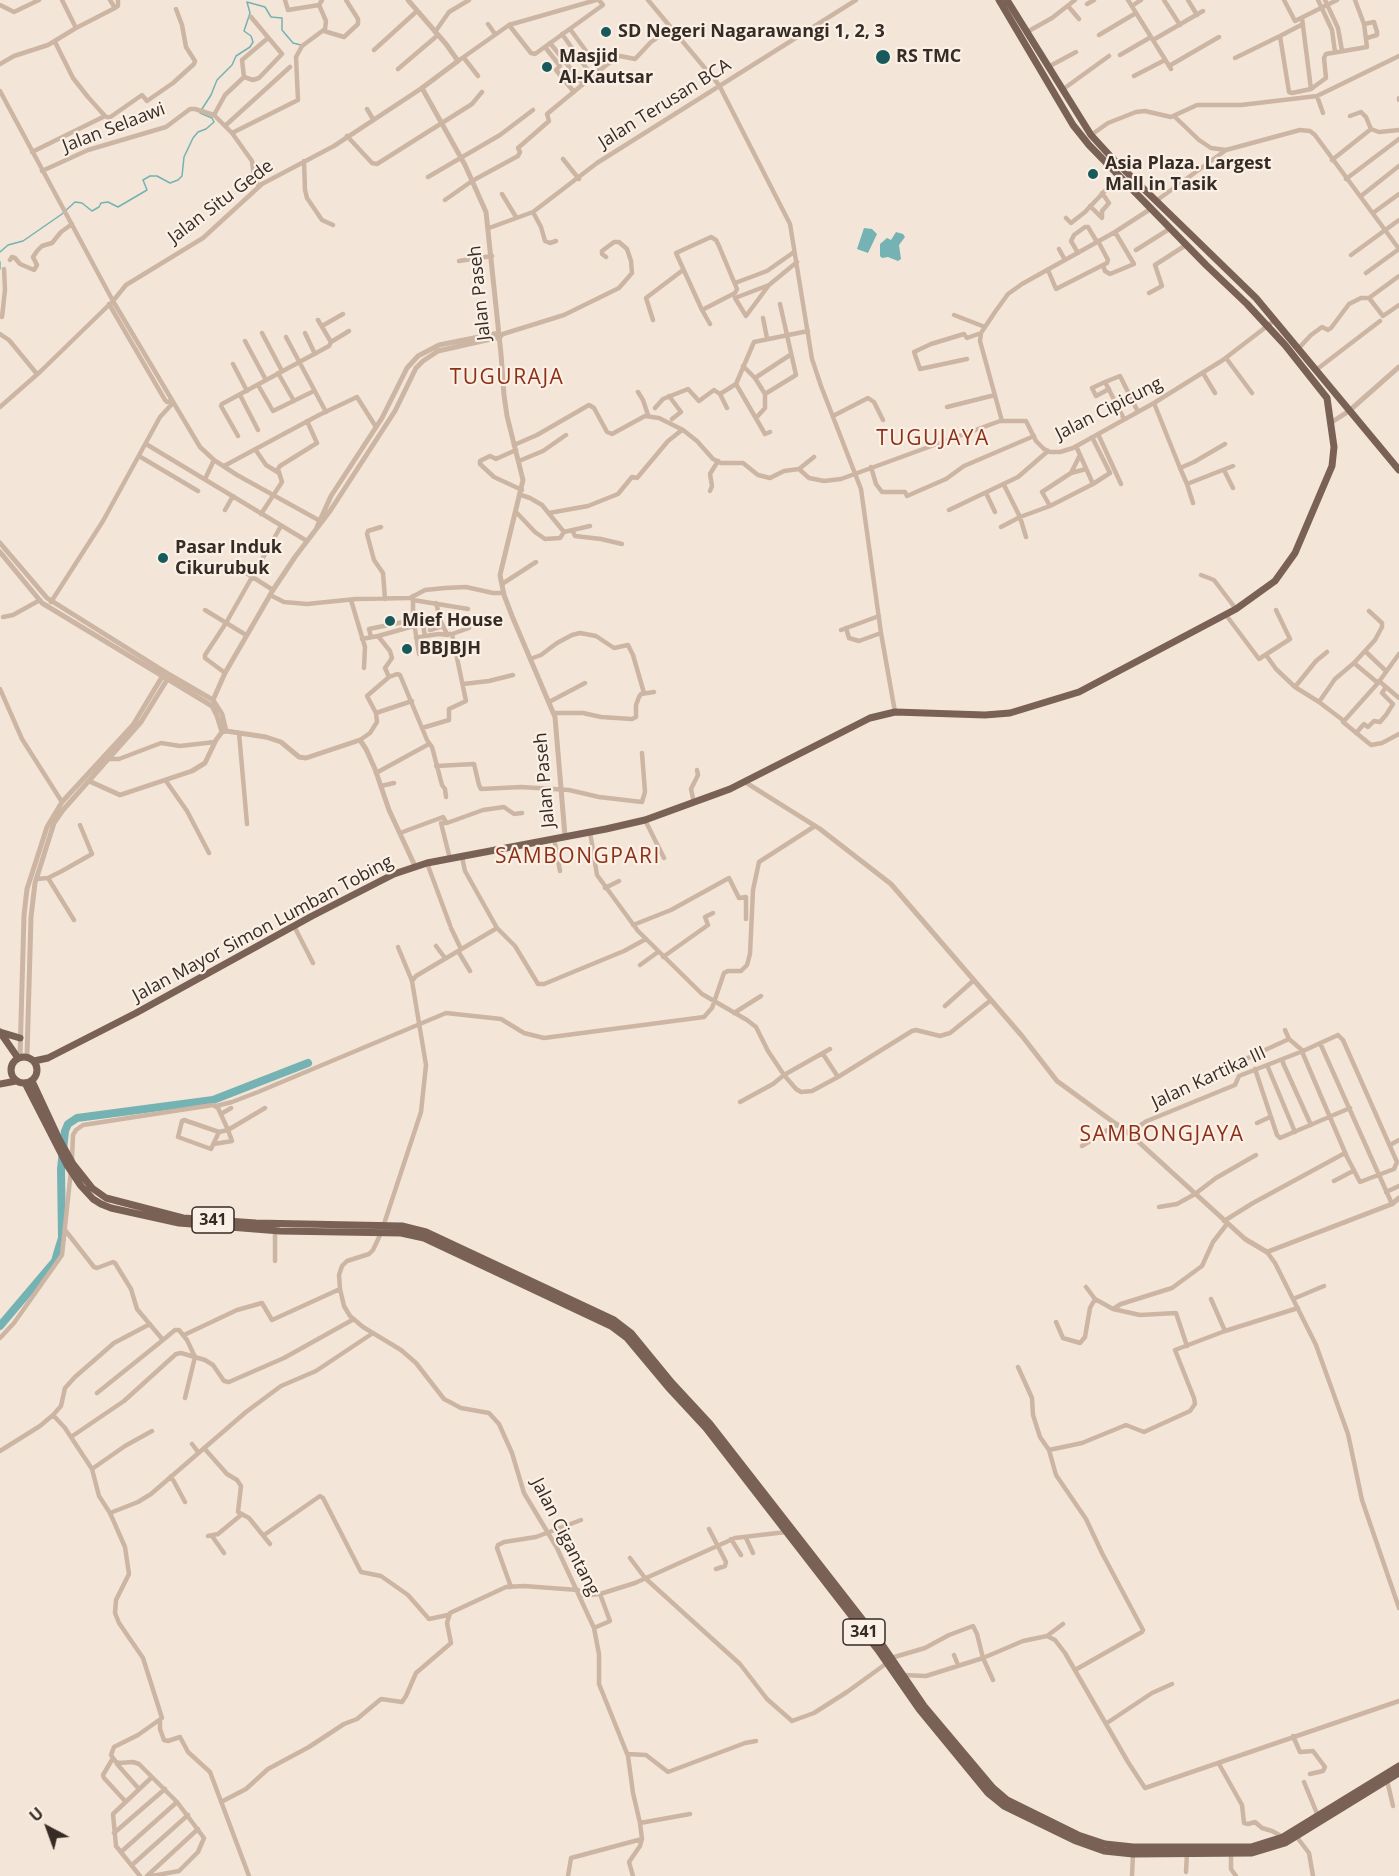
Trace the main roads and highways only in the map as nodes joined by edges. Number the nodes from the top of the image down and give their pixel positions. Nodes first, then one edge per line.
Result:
1 (1004, 2) edge
2 (1027, 38) junction
3 (1073, 116) junction
4 (1118, 171) junction
5 (1215, 257) junction
6 (1206, 265) junction
7 (1335, 392) junction
8 (1327, 398) junction
9 (1399, 470) edge
10 (0, 1032) edge
11 (20, 1038) road end
12 (9, 1046) junction
13 (21, 1057) junction
14 (48, 1058) junction
15 (34, 1061) junction
16 (11, 1068) junction
17 (38, 1070) junction
18 (16, 1081) junction
19 (0, 1082) edge
20 (29, 1082) junction
21 (53, 1133) junction
22 (63, 1152) junction
23 (70, 1166) junction
24 (297, 1228) junction
25 (774, 1511) junction
26 (858, 1619) junction
27 (889, 1660) junction
28 (1399, 1766) edge
29 (1399, 1773) edge
30 (977, 1775) junction
31 (1188, 1850) junction

1 - 2 main road
2 - 3 main road
2 - 3 main road
3 - 4 main road
3 - 4 main road
4 - 5 main road
4 - 6 main road
5 - 6 main road
5 - 7 main road
6 - 8 main road
7 - 8 main road
7 - 9 main road
8 - 14 main road, Jalan Mayor Simon Lumban Tobing
10 - 11 main road
10 - 12 main road
12 - 13 main road
12 - 16 main road
13 - 15 main road
13 - 16 main road
14 - 15 main road, Jalan Mayor Simon Lumban Tobing
14 - 17 main road, Jalan Mayor Simon Lumban Tobing
15 - 17 main road
16 - 18 main road
16 - 19 main road
17 - 20 main road
18 - 19 main road
18 - 20 main road
20 - 21 main road, 341
21 - 22 main road, 341
21 - 22 main road, 341
22 - 23 main road, 341
23 - 24 main road, 341
23 - 24 main road, 341
24 - 25 main road, 341
25 - 26 main road, 341
25 - 26 main road, 341
26 - 27 main road, 341
27 - 30 main road, 341
27 - 30 main road, 341
28 - 31 main road, 341
29 - 31 main road, 341
30 - 31 main road, 341
30 - 31 main road, 341

